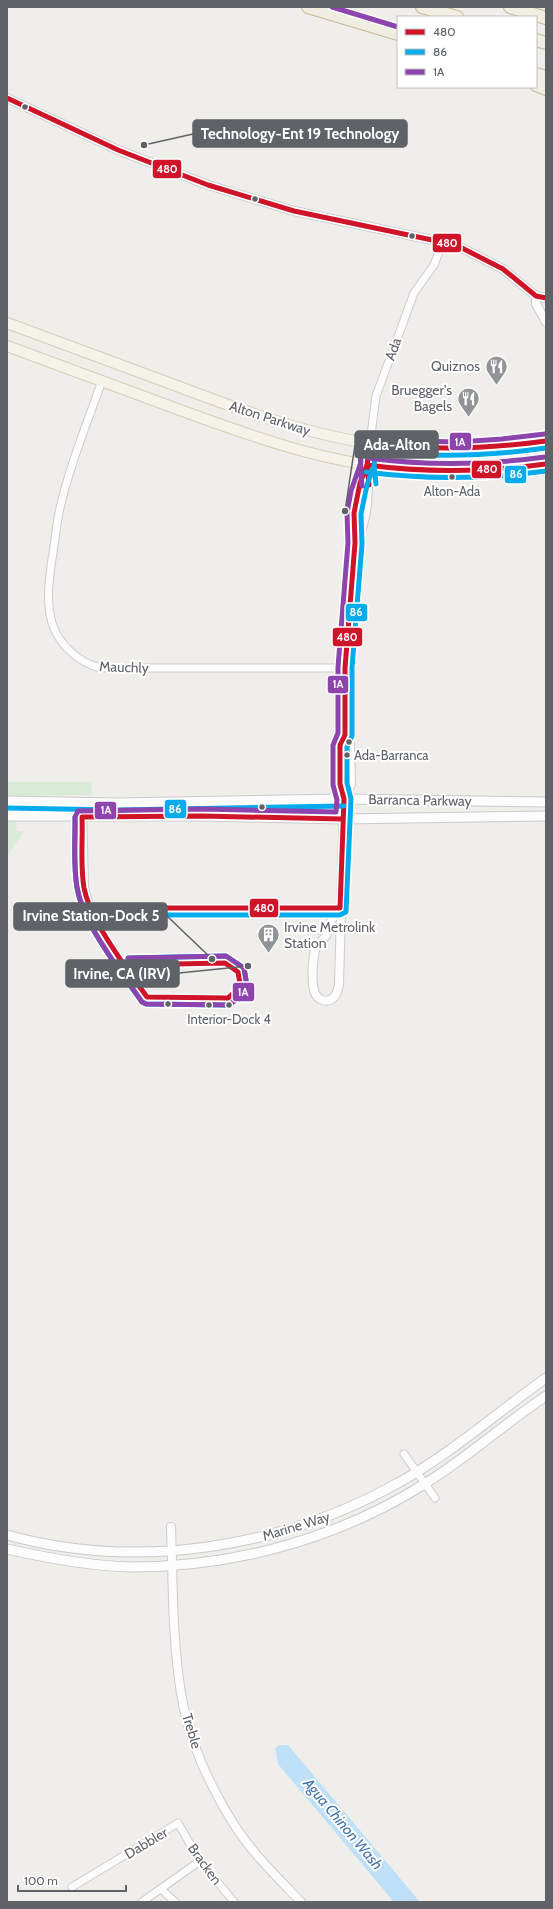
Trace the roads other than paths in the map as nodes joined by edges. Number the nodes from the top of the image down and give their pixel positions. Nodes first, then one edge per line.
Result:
1 (308, 7) edge
2 (422, 7) edge
3 (510, 7) edge
4 (454, 16) edge
5 (546, 18) edge
6 (397, 34) edge
7 (537, 86) edge
8 (546, 90) edge
9 (7, 98) edge
10 (443, 241) junction
11 (536, 296) junction
12 (546, 298) edge
13 (546, 322) edge
14 (7, 323) edge
15 (7, 346) edge
16 (102, 381) junction
17 (546, 441) edge
18 (370, 443) junction
19 (546, 464) edge
20 (367, 465) junction
21 (345, 668) junction
22 (344, 799) junction
23 (7, 802) edge
24 (536, 802) junction
25 (546, 802) edge
26 (82, 803) junction
27 (7, 816) edge
28 (536, 816) junction
29 (546, 816) edge
30 (82, 817) junction
31 (342, 818) junction
32 (90, 908) dead end
33 (340, 908) junction
34 (546, 1378) edge
35 (546, 1396) edge
36 (404, 1454) dead end
37 (417, 1472) junction
38 (425, 1484) junction
39 (435, 1498) dead end
40 (172, 1527) dead end
41 (7, 1535) edge
42 (7, 1549) edge
43 (172, 1550) junction
44 (173, 1565) junction
45 (178, 1823) joint
46 (200, 1861) junction
47 (72, 1887) dead end
48 (161, 1889) junction
49 (142, 1902) edge
50 (174, 1902) edge
51 (234, 1902) edge
52 (301, 1902) edge

1 - 6 highway
2 - 4 highway
3 - 5 highway
7 - 8 highway
9 - 10 street
10 - 11 street
10 - 18 street, Ada
11 - 12 street
11 - 13 street
14 - 18 main road, Alton Parkway
15 - 16 main road, Alton Parkway
16 - 20 main road, Alton Parkway
16 - 21 street, Mauchly
17 - 18 main road, Alton Parkway
18 - 20 street, Ada
19 - 20 main road, Alton Parkway
20 - 21 street, Ada
21 - 22 street, Ada
22 - 24 main road, Barranca Parkway
22 - 26 main road, Barranca Parkway
22 - 31 street, Ada
23 - 26 main road, Barranca Parkway
24 - 25 main road, Barranca Parkway
24 - 28 main road
26 - 30 street
27 - 30 main road, Barranca Parkway
28 - 29 main road, Barranca Parkway
28 - 31 main road, Barranca Parkway
30 - 31 main road, Barranca Parkway
30 - 32 street
31 - 33 street, Ada
33 - 33 street, Ada
34 - 37 main road, Marine Way
35 - 38 main road, Marine Way
36 - 37 street
37 - 38 street
37 - 43 main road, Marine Way
38 - 39 street
38 - 44 main road, Marine Way
40 - 43 street, Treble
41 - 43 main road, Marine Way
42 - 44 main road, Marine Way
43 - 44 street, Treble
44 - 52 street, Treble
45 - 46 street, Bracken
45 - 47 street, Dabbler
46 - 48 street
46 - 51 street, Bracken
48 - 49 street
48 - 50 street

